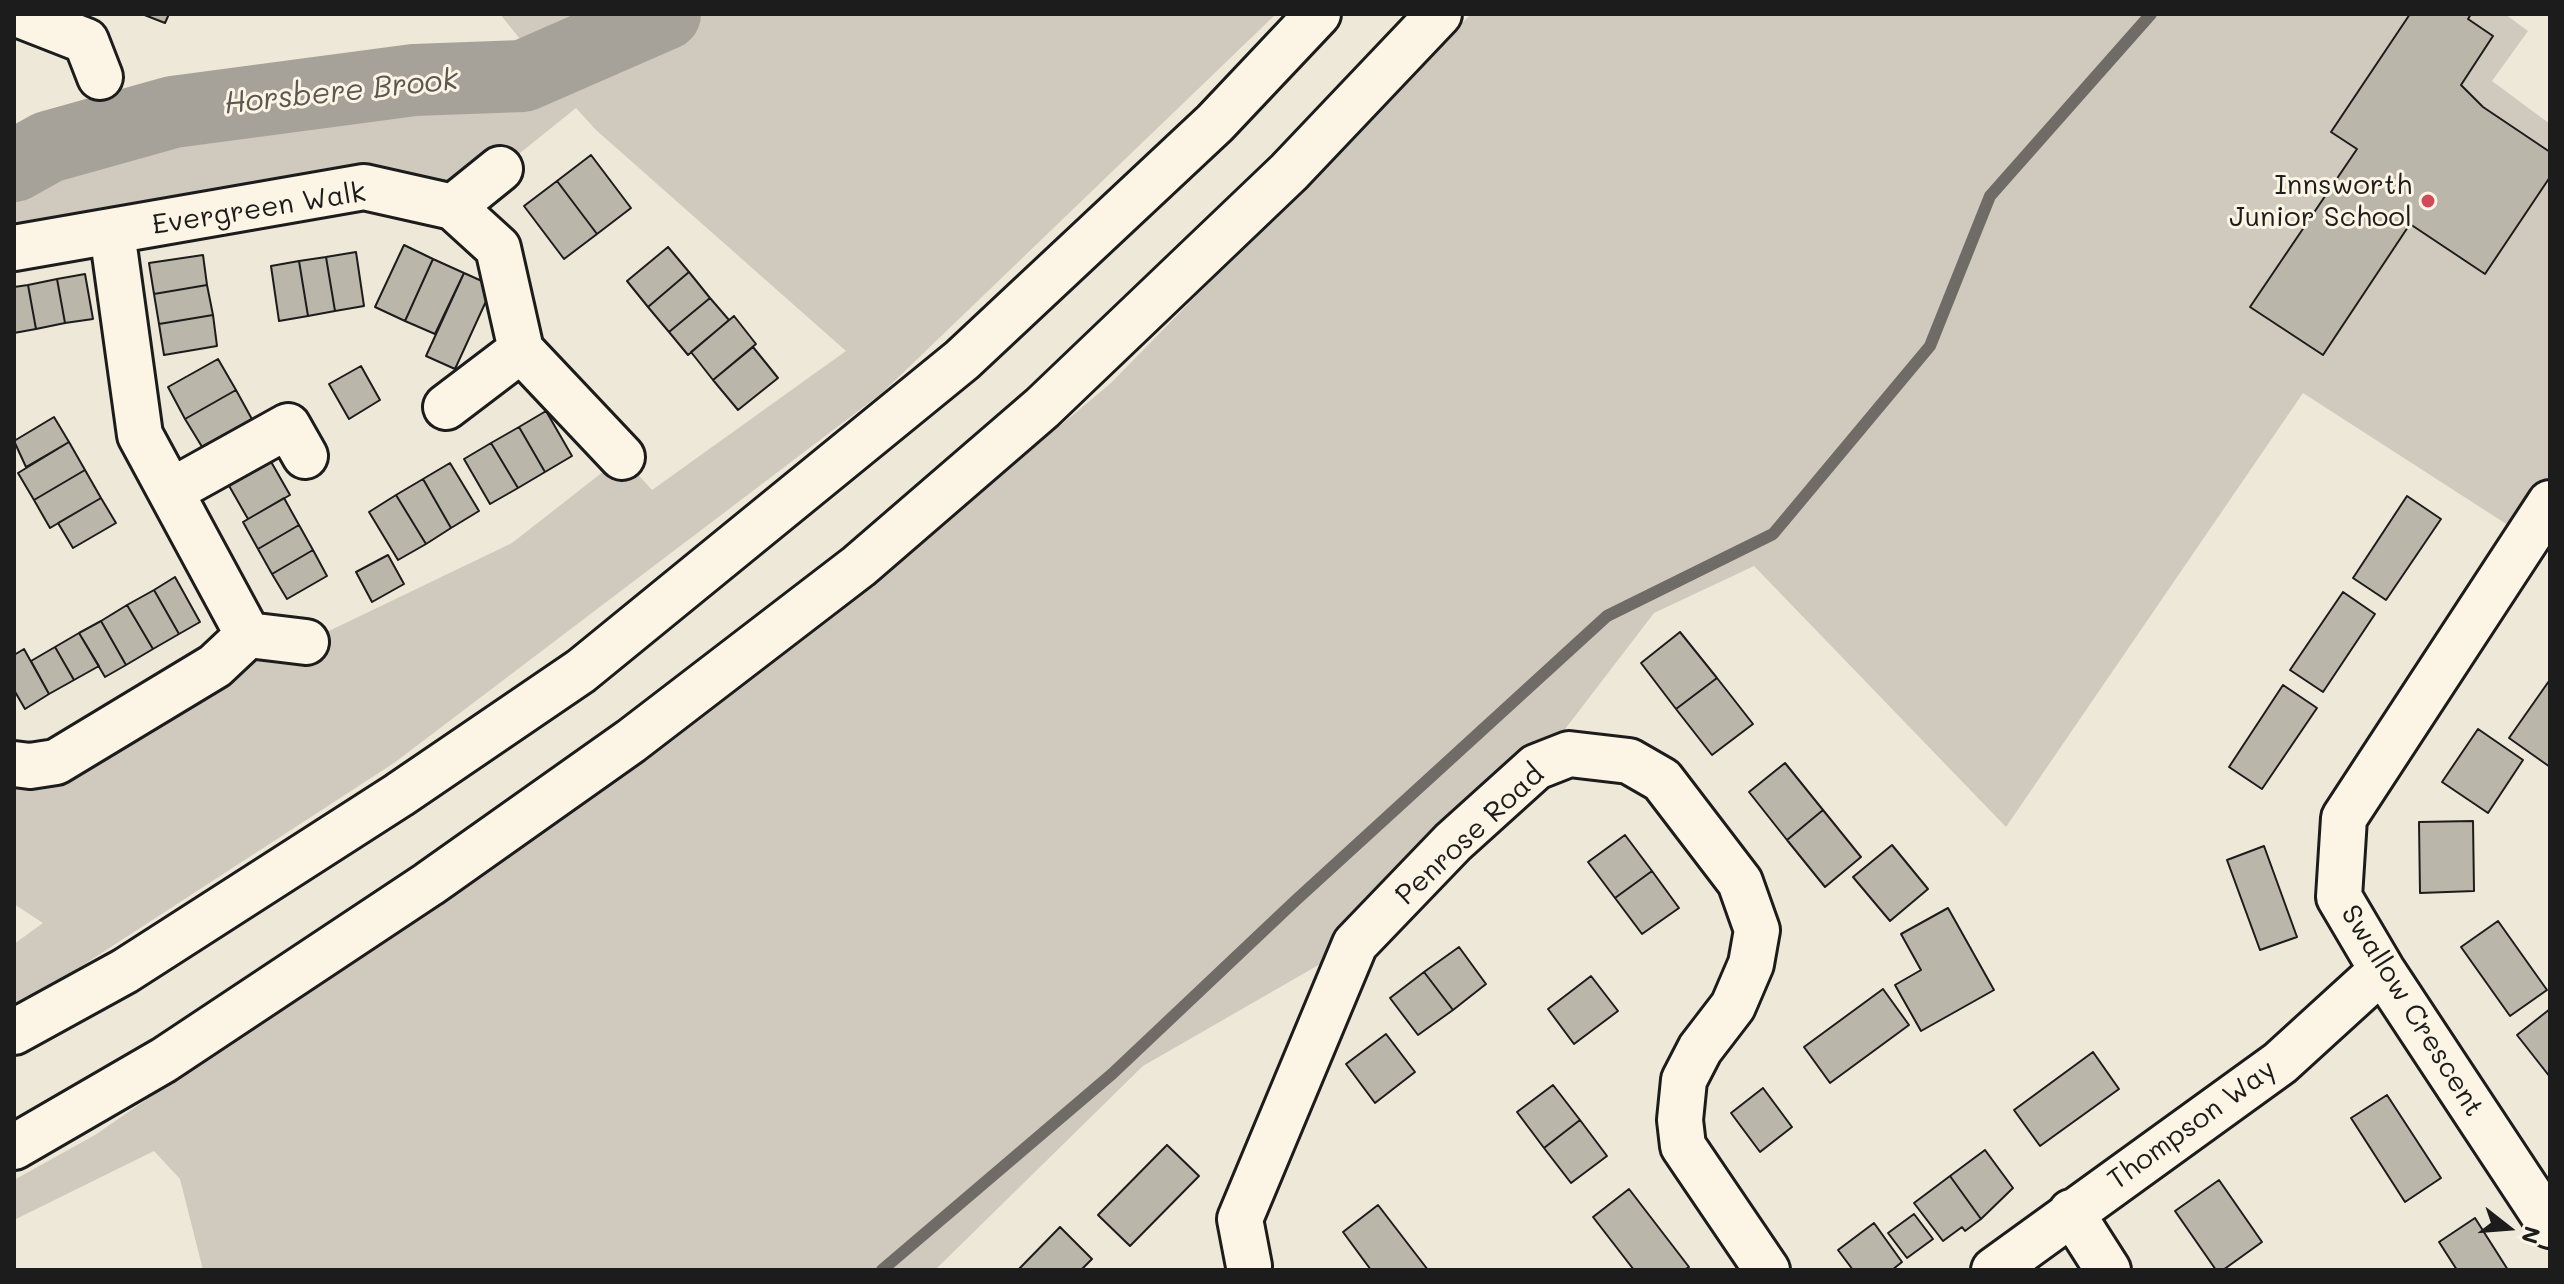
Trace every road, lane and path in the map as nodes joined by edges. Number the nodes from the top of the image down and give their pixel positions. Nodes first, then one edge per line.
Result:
1 (17, 14) edge
2 (1318, 14) edge
3 (1439, 14) edge
4 (100, 77) dead end
5 (500, 169) dead end
6 (453, 207) junction
7 (112, 232) junction
8 (14, 248) edge
9 (521, 350) junction
10 (446, 407) dead end
11 (305, 456) dead end
12 (622, 457) dead end
13 (171, 491) junction
14 (2550, 503) edge
15 (248, 635) junction
16 (306, 642) dead end
17 (14, 764) edge
18 (2382, 970) junction
19 (14, 1032) edge
20 (14, 1147) edge
21 (2071, 1212) junction
22 (2550, 1225) edge
23 (1248, 1269) edge
24 (1767, 1270) edge
25 (1994, 1270) edge
26 (2108, 1270) edge

1 - 4 main road
2 - 19 main road
3 - 20 main road
5 - 6 main road
6 - 7 main road, Evergreen Walk
6 - 9 main road, Evergreen Walk
7 - 8 main road, Evergreen Walk
7 - 13 main road
9 - 10 main road
9 - 12 main road
11 - 13 main road
13 - 15 main road
14 - 18 main road, Swallow Crescent
15 - 16 main road
15 - 17 main road
18 - 21 main road, Thompson Way
18 - 22 main road, Swallow Crescent
21 - 25 main road, Thompson Way
21 - 26 main road
23 - 24 main road, Penrose Road

